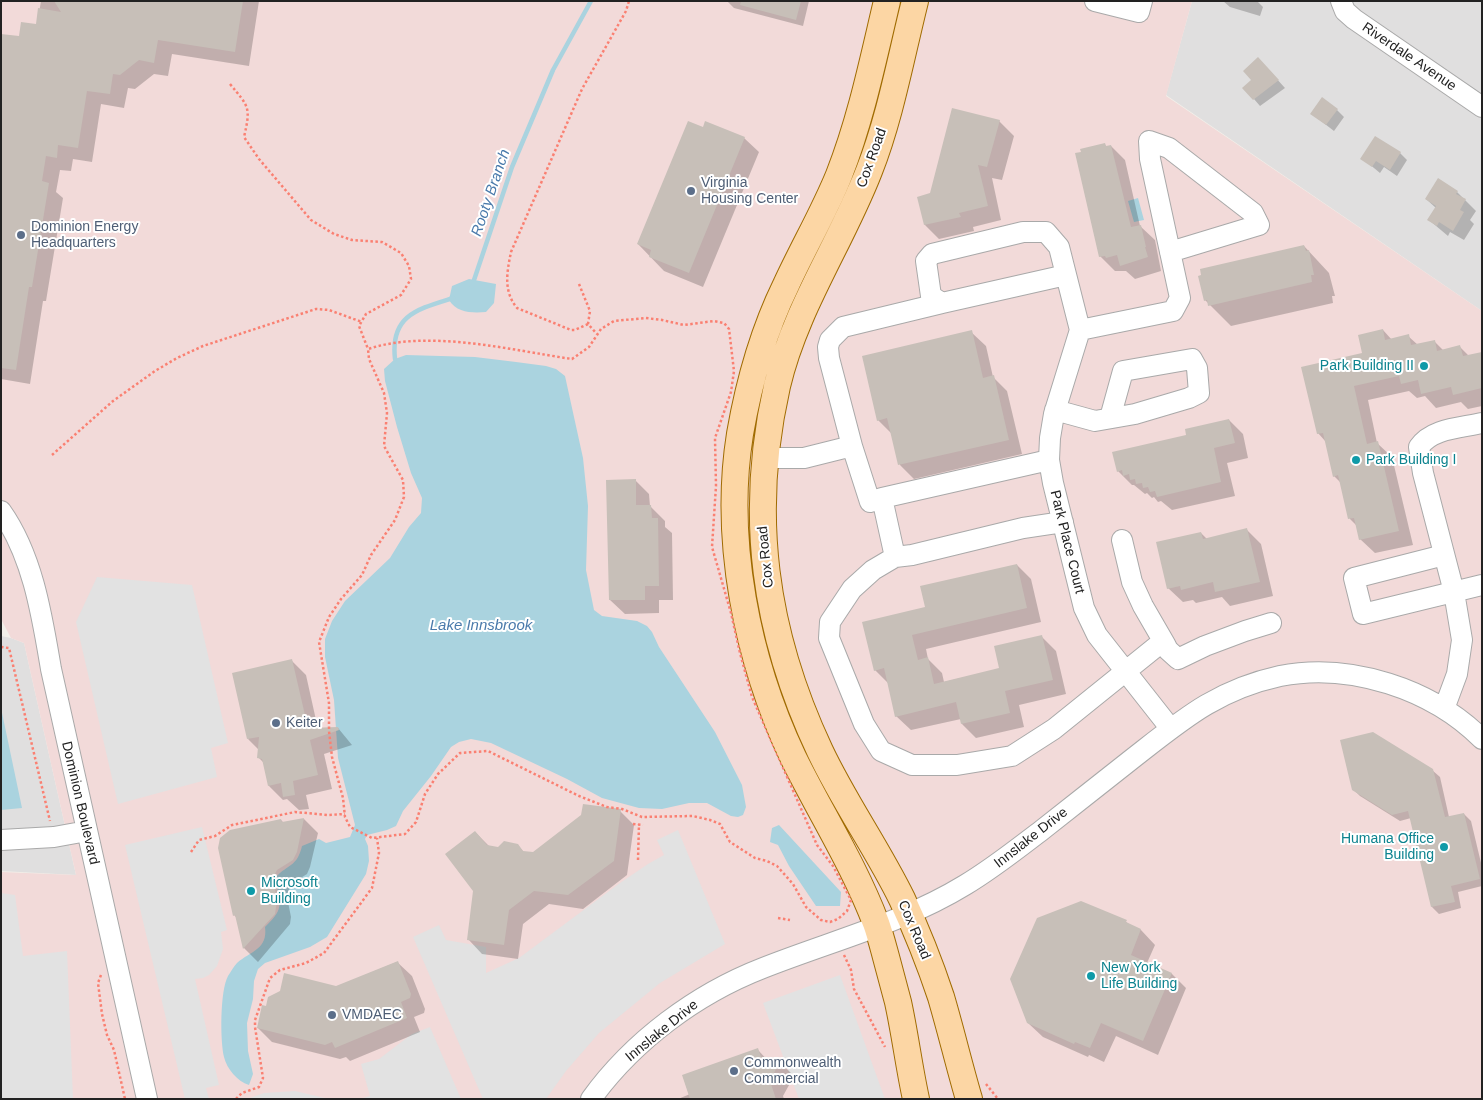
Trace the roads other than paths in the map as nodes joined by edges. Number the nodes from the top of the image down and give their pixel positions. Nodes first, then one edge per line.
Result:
1 (887, 1) edge
2 (915, 1) edge
3 (1095, 1) edge
4 (1142, 1) edge
5 (1341, 1) edge
6 (1482, 107) edge
7 (1170, 252) junction
8 (1066, 275) junction
9 (942, 303) junction
10 (1080, 330) junction
11 (1055, 410) junction
12 (1110, 418) dead end
13 (1482, 423) edge
14 (852, 446) junction
15 (765, 458) junction
16 (1050, 460) junction
17 (882, 498) junction
18 (1, 511) edge
19 (1063, 522) junction
20 (1122, 540) dead end
21 (1444, 555) junction
22 (895, 557) junction
23 (1482, 585) edge
24 (1454, 592) junction
25 (1271, 623) dead end
26 (1165, 644) junction
27 (1126, 672) junction
28 (1444, 710) junction
29 (1171, 729) junction
30 (1482, 739) edge
31 (87, 831) junction
32 (1, 840) edge
33 (908, 913) junction
34 (877, 926) junction
35 (147, 1099) edge
36 (590, 1099) edge
37 (916, 1099) edge
38 (969, 1099) edge

1 - 34 main road, Cox Road
2 - 15 main road, Cox Road
3 - 4 street
5 - 6 street, Riverdale Avenue
7 - 7 street
7 - 10 street
8 - 9 street
8 - 9 street
8 - 10 street
9 - 14 street
10 - 11 street, Park Place Court
11 - 12 street
11 - 16 street, Park Place Court
13 - 21 street
14 - 15 street
14 - 17 street
15 - 33 main road, Cox Road
16 - 17 street
16 - 19 street, Park Place Court
17 - 22 street
18 - 31 street, Dominion Boulevard
19 - 22 street
19 - 27 street, Park Place Court
20 - 26 street
21 - 24 street
21 - 24 street
22 - 27 street
23 - 24 street
24 - 28 street
25 - 26 street
26 - 27 street
27 - 29 street, Park Place Court
28 - 29 street, Innslake Drive
28 - 30 street, Innslake Drive
29 - 33 street, Innslake Drive
31 - 32 street
31 - 35 street, Dominion Boulevard
33 - 34 street, Innslake Drive
33 - 38 main road, Cox Road
34 - 36 street, Innslake Drive
34 - 37 main road, Cox Road

